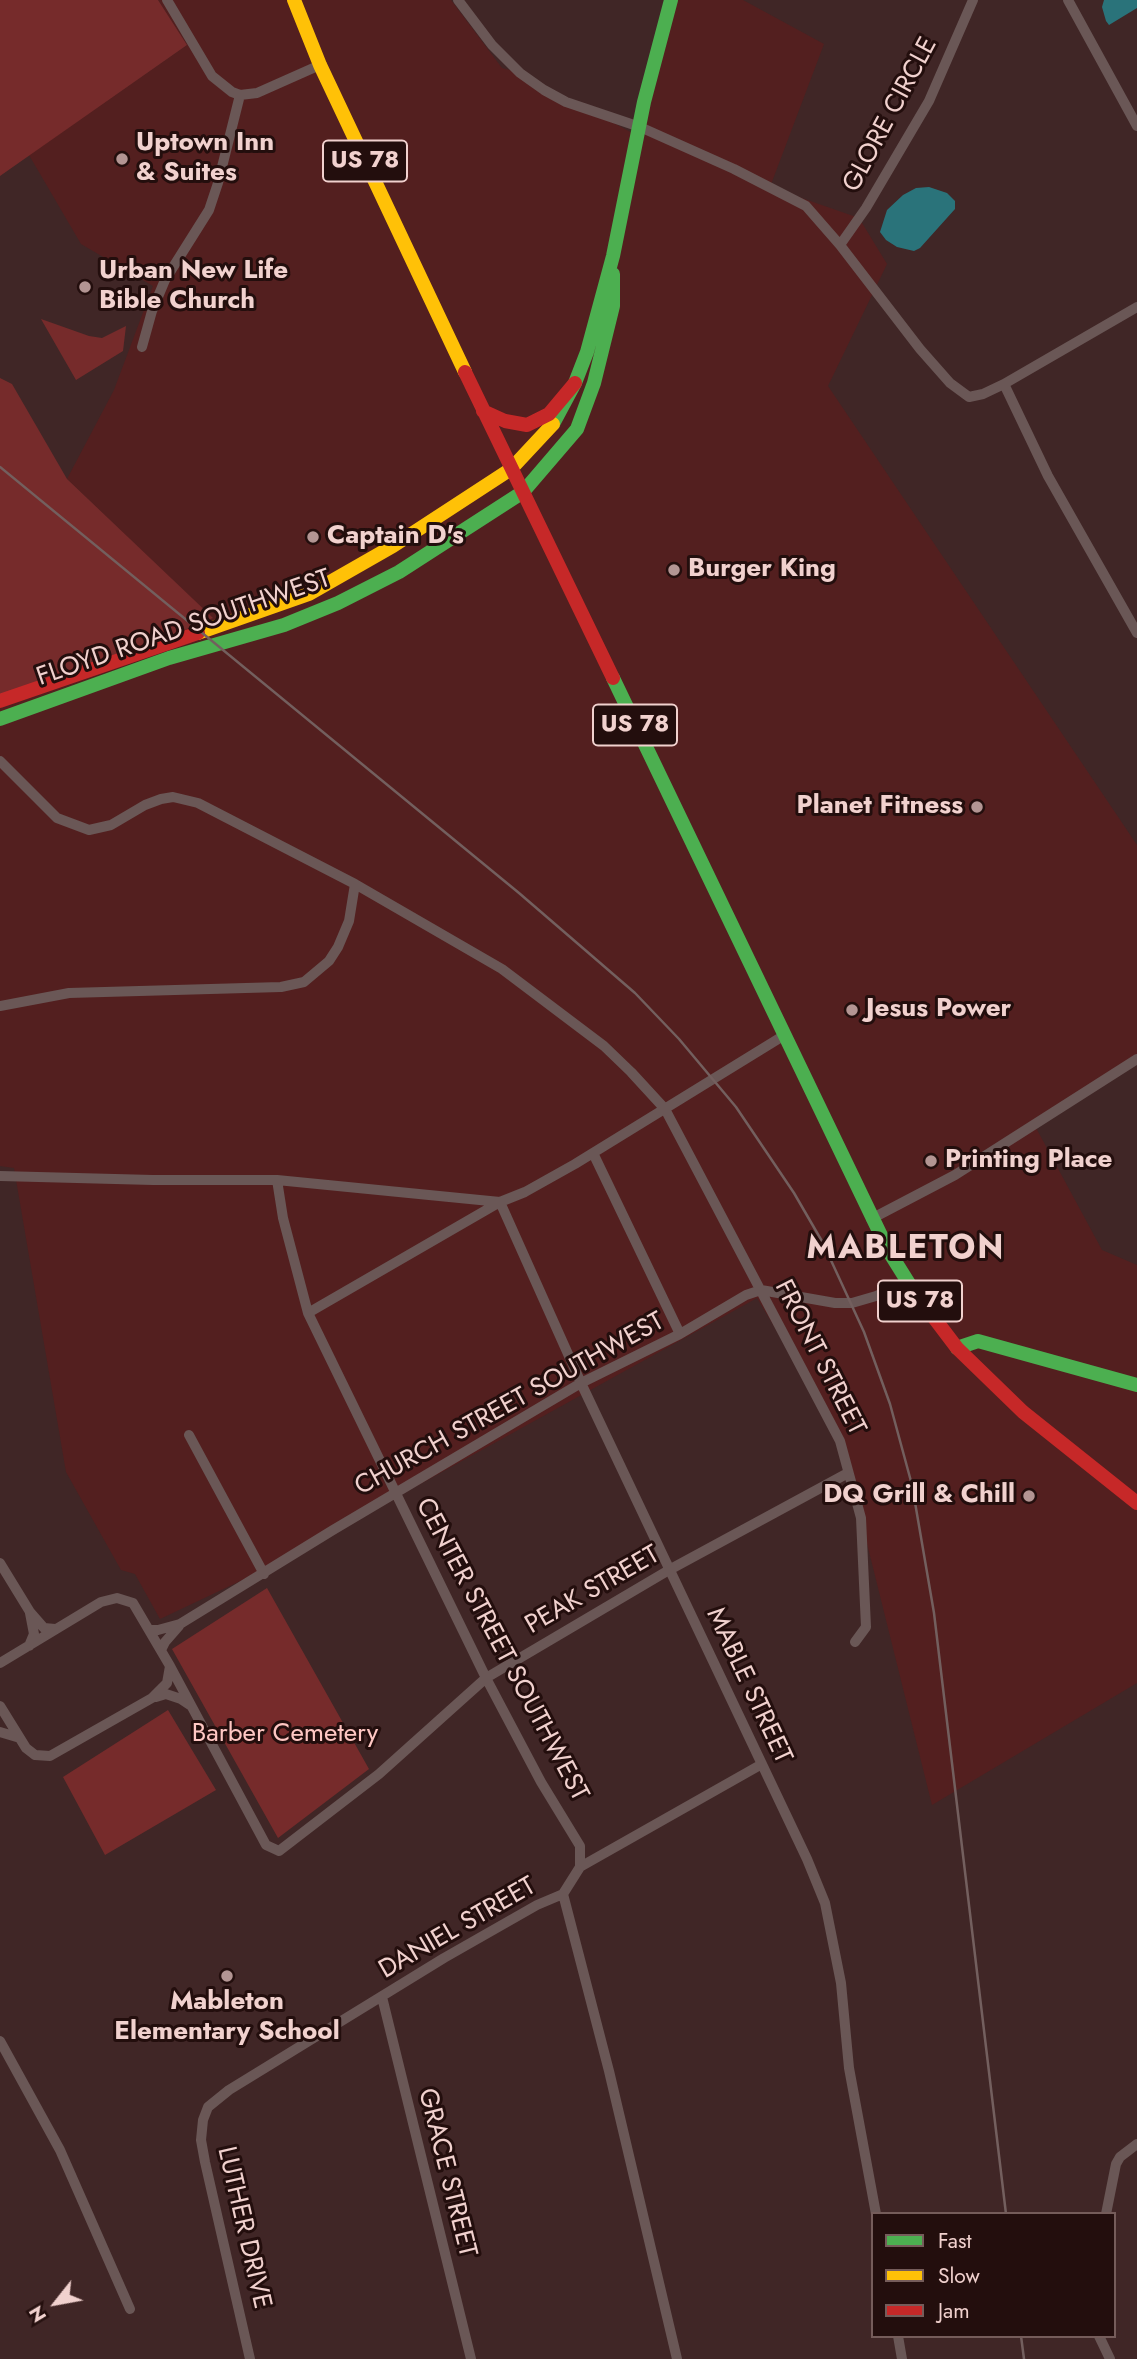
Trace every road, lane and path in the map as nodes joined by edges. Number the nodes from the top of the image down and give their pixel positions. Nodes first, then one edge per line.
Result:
1 (167, 0) edge
2 (294, 0) edge
3 (458, 0) edge
4 (671, 0) edge
5 (973, 0) edge
6 (1068, 0) edge
7 (320, 65) junction
8 (240, 95) junction
9 (1137, 126) edge
10 (640, 127) junction
11 (840, 245) junction
12 (613, 256) junction
13 (1137, 307) edge
14 (142, 347) dead end
15 (575, 383) junction
16 (1004, 384) junction
17 (483, 411) junction
18 (511, 469) junction
19 (523, 492) junction
20 (1137, 633) edge
21 (0, 702) edge
22 (0, 719) edge
23 (0, 761) edge
24 (355, 884) junction
25 (0, 1006) edge
26 (783, 1036) junction
27 (1137, 1059) edge
28 (665, 1109) junction
29 (593, 1153) junction
30 (0, 1176) edge
31 (277, 1180) junction
32 (500, 1202) junction
33 (871, 1219) junction
34 (907, 1282) junction
35 (761, 1290) junction
36 (308, 1313) junction
37 (680, 1334) junction
38 (957, 1348) junction
39 (582, 1383) junction
40 (1137, 1385) edge
41 (188, 1435) dead end
42 (848, 1473) junction
43 (396, 1493) junction
44 (1137, 1503) edge
45 (0, 1563) edge
46 (669, 1570) junction
47 (264, 1574) junction
48 (30, 1612) junction
49 (180, 1624) junction
50 (55, 1629) junction
51 (149, 1630) junction
52 (855, 1642) dead end
53 (29, 1646) junction
54 (160, 1650) junction
55 (0, 1663) edge
56 (170, 1666) junction
57 (486, 1678) junction
58 (152, 1698) junction
59 (0, 1706) edge
60 (193, 1708) junction
61 (0, 1732) edge
62 (20, 1738) junction
63 (762, 1764) junction
64 (580, 1867) junction
65 (563, 1894) junction
66 (382, 1997) junction
67 (0, 2041) edge
68 (208, 2108) joint
69 (1137, 2144) edge
70 (876, 2212) edge
71 (1106, 2212) edge
72 (130, 2309) dead end
73 (898, 2338) edge
74 (1100, 2338) edge
75 (250, 2359) edge
76 (471, 2359) edge
77 (677, 2359) edge
78 (902, 2359) edge
79 (1110, 2359) edge

1 - 8 street
2 - 7 main road, US 78
3 - 10 street
4 - 10 main road
5 - 11 street, GLORE CIRCLE
6 - 9 street
7 - 8 street
7 - 17 main road, US 78
8 - 14 street
10 - 11 street
10 - 12 main road
11 - 16 street
12 - 15 main road
12 - 19 main road, FLOYD ROAD SOUTHWEST
13 - 16 street
15 - 17 main road
15 - 18 main road, FLOYD ROAD SOUTHWEST
16 - 20 street
17 - 18 main road, US 78
18 - 19 main road, US 78
18 - 21 main road, FLOYD ROAD SOUTHWEST
19 - 22 main road, FLOYD ROAD SOUTHWEST
19 - 26 main road, US 78
23 - 24 street, FRONT STREET
24 - 25 street
24 - 28 street, FRONT STREET
26 - 28 street
26 - 33 main road, US 78
27 - 33 street
28 - 29 street
28 - 35 street, FRONT STREET
29 - 32 street
29 - 37 street
30 - 31 street
31 - 32 street
31 - 36 street, CENTER STREET SOUTHWEST
32 - 36 street
32 - 39 street, MABLE STREET
33 - 34 main road, US 78
34 - 35 street
34 - 38 main road, US 78
35 - 37 street, CHURCH STREET SOUTHWEST
35 - 42 street, FRONT STREET
36 - 43 street, CENTER STREET SOUTHWEST
37 - 39 street, CHURCH STREET SOUTHWEST
38 - 40 main road
38 - 44 main road, US 78
39 - 43 street, CHURCH STREET SOUTHWEST
39 - 46 street, MABLE STREET
41 - 47 street
42 - 46 street, PEAK STREET
42 - 52 street, FRONT STREET
43 - 47 street, CHURCH STREET SOUTHWEST
43 - 57 street, CENTER STREET SOUTHWEST
45 - 48 street
46 - 57 street, PEAK STREET
46 - 63 street, MABLE STREET
47 - 49 street, CHURCH STREET SOUTHWEST
48 - 50 street
48 - 53 street
49 - 51 street, CHURCH STREET SOUTHWEST
49 - 54 street
50 - 51 street
50 - 53 street
51 - 54 street
53 - 55 street
54 - 56 street
56 - 58 street
56 - 60 street
57 - 60 street, PEAK STREET
57 - 64 street, CENTER STREET SOUTHWEST
58 - 60 street
58 - 62 street
59 - 62 street
61 - 62 street
63 - 64 street, DANIEL STREET
63 - 70 street, MABLE STREET
64 - 65 street, DANIEL STREET
65 - 66 street, DANIEL STREET
65 - 77 street
66 - 68 street, DANIEL STREET
66 - 76 street, GRACE STREET
67 - 72 street
68 - 75 street, LUTHER DRIVE
69 - 71 street
73 - 78 street
74 - 79 street

